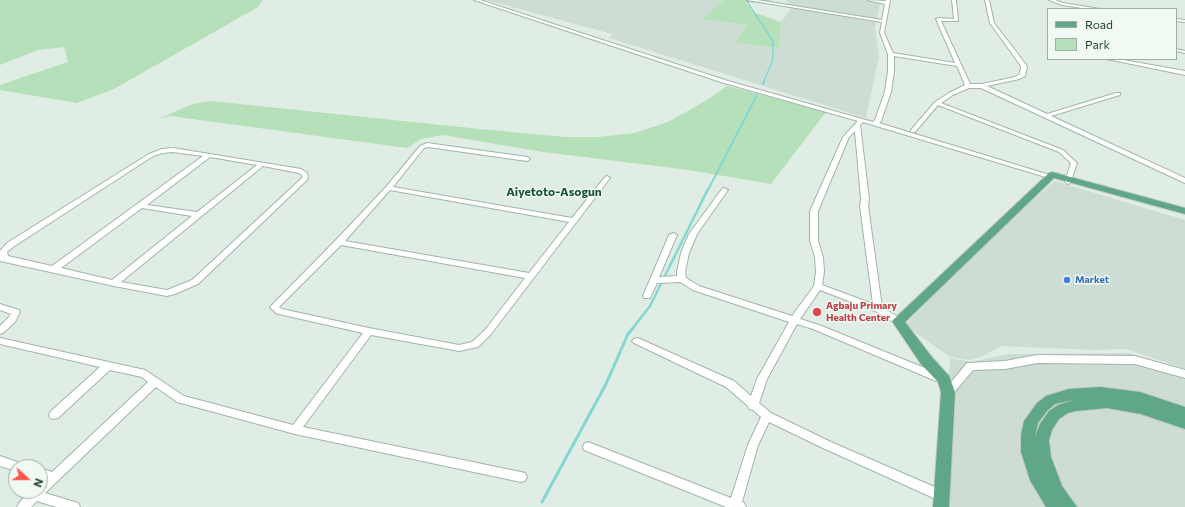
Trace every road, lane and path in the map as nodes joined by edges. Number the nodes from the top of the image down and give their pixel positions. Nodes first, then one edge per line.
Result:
1 (476, 0) edge
2 (484, 0) edge
3 (749, 0) edge
4 (869, 0) edge
5 (954, 0) edge
6 (987, 0) edge
7 (1051, 0) edge
8 (888, 2) edge
9 (1063, 6) edge
10 (1086, 8) edge
11 (883, 21) junction
12 (891, 54) junction
13 (1115, 60) edge
14 (958, 65) junction
15 (1185, 73) edge
16 (968, 86) junction
17 (982, 86) junction
18 (1118, 94) dead end
19 (936, 103) junction
20 (1046, 116) junction
21 (860, 122) junction
22 (876, 123) junction
23 (913, 131) junction
24 (920, 135) junction
25 (209, 156) junction
26 (527, 159) dead end
27 (262, 164) junction
28 (1052, 176) junction
29 (607, 178) dead end
30 (1068, 181) junction
31 (1185, 182) edge
32 (388, 188) junction
33 (724, 190) dead end
34 (142, 206) junction
35 (1185, 211) edge
36 (1185, 215) edge
37 (199, 216) junction
38 (574, 221) junction
39 (673, 235) dead end
40 (339, 242) junction
41 (2, 258) edge
42 (53, 270) junction
43 (530, 276) junction
44 (657, 280) junction
45 (682, 280) junction
46 (114, 283) junction
47 (818, 286) junction
48 (647, 296) dead end
49 (0, 306) edge
50 (878, 309) junction
51 (794, 321) junction
52 (898, 321) junction
53 (0, 331) edge
54 (369, 331) junction
55 (0, 341) edge
56 (638, 341) dead end
57 (109, 365) junction
58 (1185, 374) edge
59 (155, 382) junction
60 (946, 386) junction
61 (753, 406) junction
62 (1185, 412) edge
63 (54, 415) dead end
64 (766, 416) junction
65 (1185, 423) edge
66 (295, 430) junction
67 (588, 447) dead end
68 (48, 475) edge
69 (53, 477) junction
70 (521, 477) dead end
71 (48, 482) edge
72 (48, 496) edge
73 (31, 499) edge
74 (941, 501) edge
75 (737, 506) edge
76 (23, 507) edge
77 (74, 507) edge
78 (1055, 507) edge
79 (1069, 507) edge

1 - 21 street
2 - 22 street
3 - 11 street
4 - 8 street
5 - 14 street
6 - 17 street
7 - 9 street
8 - 11 street
9 - 10 street
11 - 12 street
12 - 14 street
12 - 22 street
13 - 15 street
14 - 16 street
16 - 17 street
16 - 19 street
17 - 20 street
18 - 20 street
19 - 23 street
19 - 30 street
20 - 31 street
21 - 22 street
21 - 47 street
21 - 50 street
22 - 23 street
22 - 24 street
23 - 24 street
24 - 28 street
25 - 27 street
25 - 34 street
25 - 41 street
26 - 32 street
27 - 37 street
27 - 46 street
28 - 30 main road
28 - 52 main road
29 - 38 street
30 - 35 main road
30 - 36 main road
32 - 38 street
32 - 40 street
33 - 45 street
34 - 37 street
34 - 42 street
37 - 46 street
38 - 43 street
39 - 44 street
40 - 43 street
40 - 54 street
41 - 42 street
42 - 46 street
43 - 54 street
44 - 45 street
44 - 48 street
45 - 51 street
47 - 50 street
47 - 51 street
49 - 53 street
50 - 52 street
51 - 60 street
51 - 61 street
52 - 60 main road
54 - 66 street
55 - 57 street
56 - 61 street
57 - 59 street
57 - 63 street
58 - 60 street
59 - 66 street
59 - 69 street
60 - 74 main road
61 - 64 street
62 - 78 main road
64 - 74 street
64 - 75 street
65 - 79 main road
66 - 70 street
67 - 75 street
68 - 69 street
69 - 71 street
72 - 77 street
73 - 76 street

